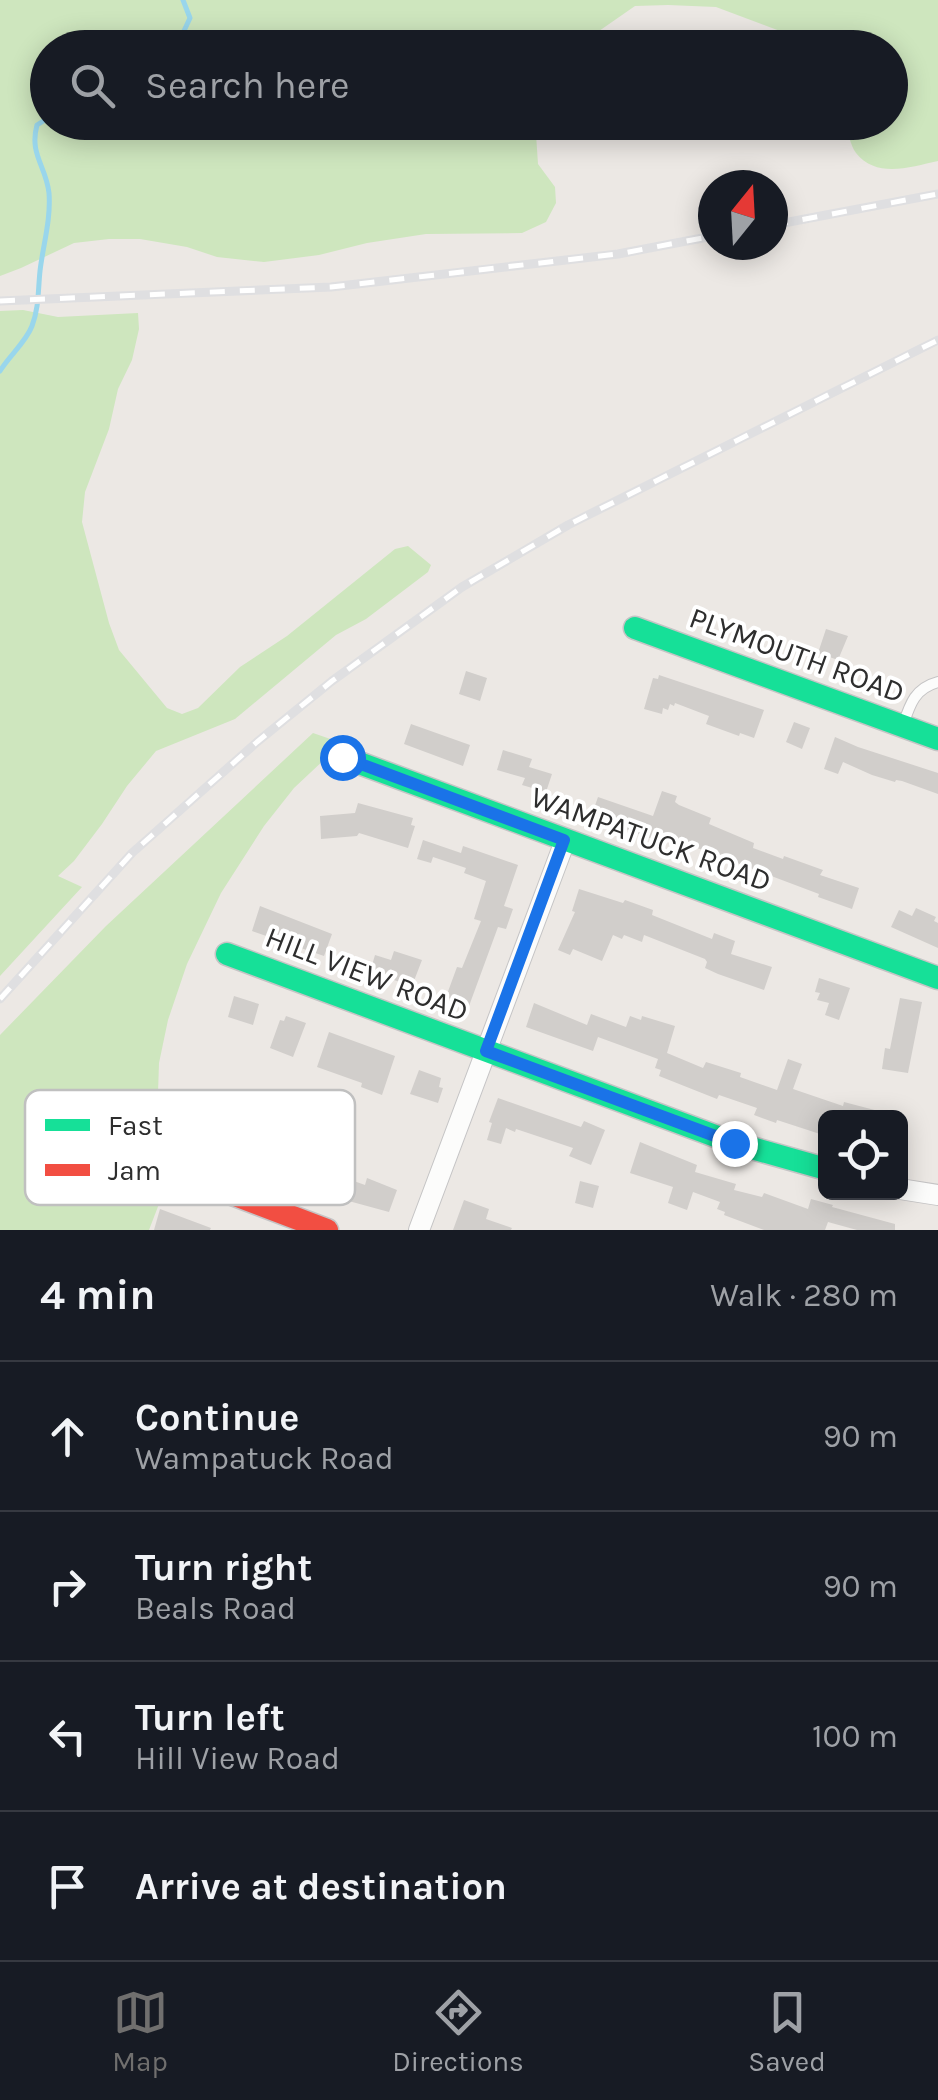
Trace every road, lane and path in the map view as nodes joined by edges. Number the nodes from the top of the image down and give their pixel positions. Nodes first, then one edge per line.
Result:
1 (635, 628) dead end
2 (938, 682) edge
3 (902, 726) junction
4 (938, 739) edge
5 (342, 757) dead end
6 (564, 840) junction
7 (228, 954) dead end
8 (938, 978) edge
9 (486, 1051) junction
10 (818, 1166) edge
11 (908, 1190) edge
12 (938, 1196) edge
13 (260, 1205) edge
14 (327, 1230) edge
15 (419, 1230) edge

1 - 3 street, PLYMOUTH ROAD
2 - 3 lane
3 - 4 street, PLYMOUTH ROAD
5 - 6 street, WAMPATUCK ROAD
6 - 8 street, WAMPATUCK ROAD
6 - 9 street
7 - 9 street, HILL VIEW ROAD
9 - 10 street, HILL VIEW ROAD
9 - 15 street
11 - 12 street
13 - 14 street

